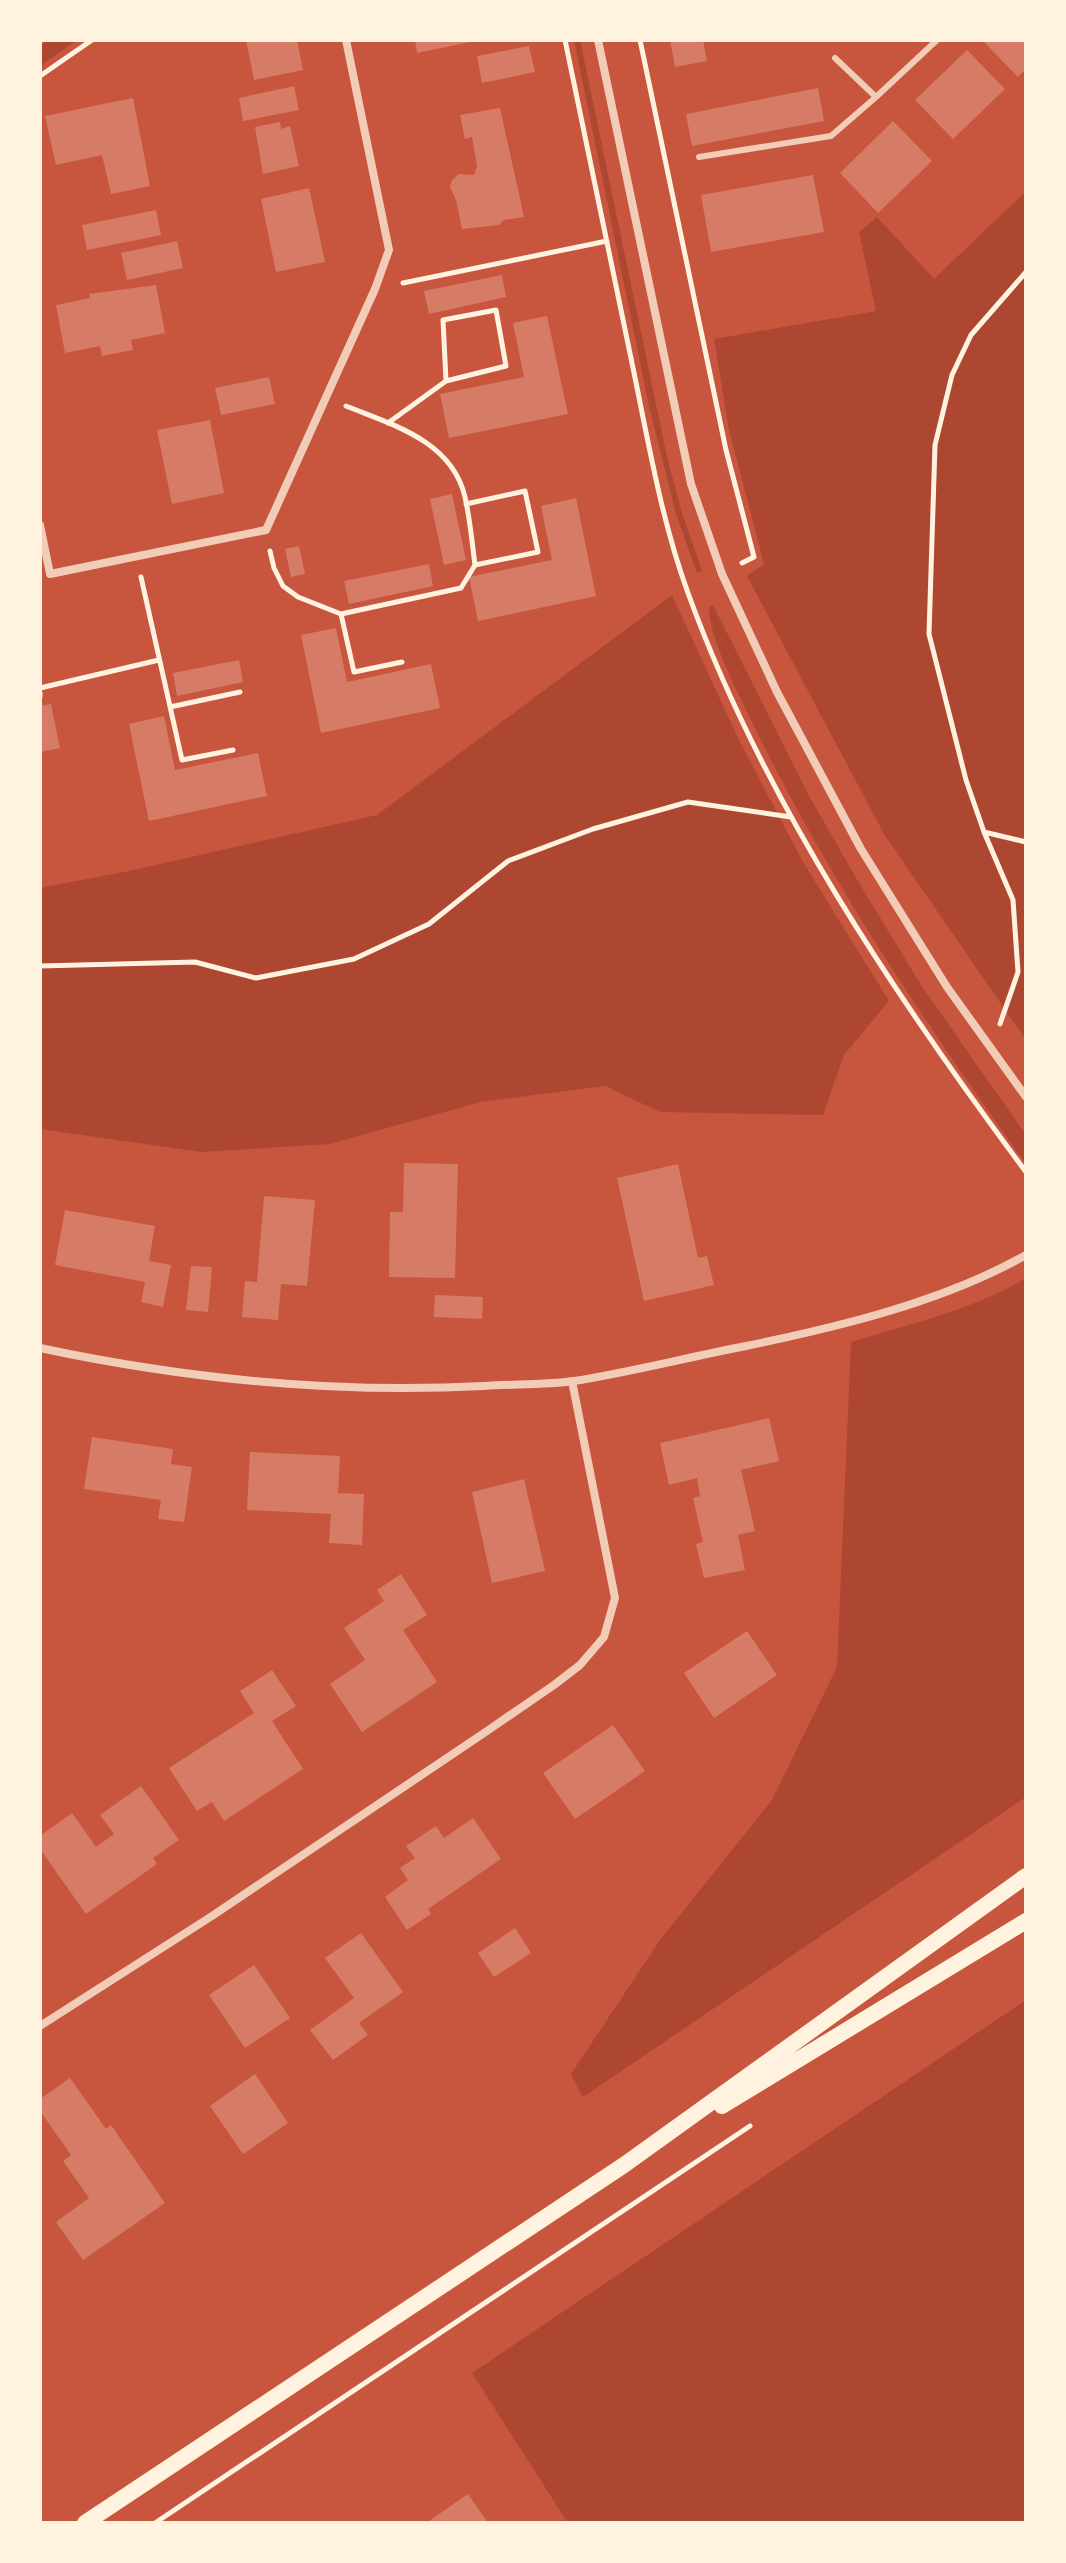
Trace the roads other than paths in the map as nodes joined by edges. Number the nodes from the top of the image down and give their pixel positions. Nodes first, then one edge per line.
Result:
1 (346, 40) edge
2 (598, 40) edge
3 (937, 40) edge
4 (835, 58) dead end
5 (876, 97) junction
6 (699, 157) dead end
7 (40, 525) edge
8 (1026, 1097) edge
9 (1026, 1255) edge
10 (40, 1348) edge
11 (572, 1381) junction
12 (1026, 1876) edge
13 (1026, 1921) edge
14 (40, 2026) edge
15 (624, 2165) junction
16 (85, 2523) edge

1 - 7 street
2 - 8 street
3 - 5 lane
4 - 5 lane
5 - 6 lane
9 - 11 street
10 - 11 street
11 - 14 street
12 - 15 main road
13 - 15 main road
15 - 16 main road

